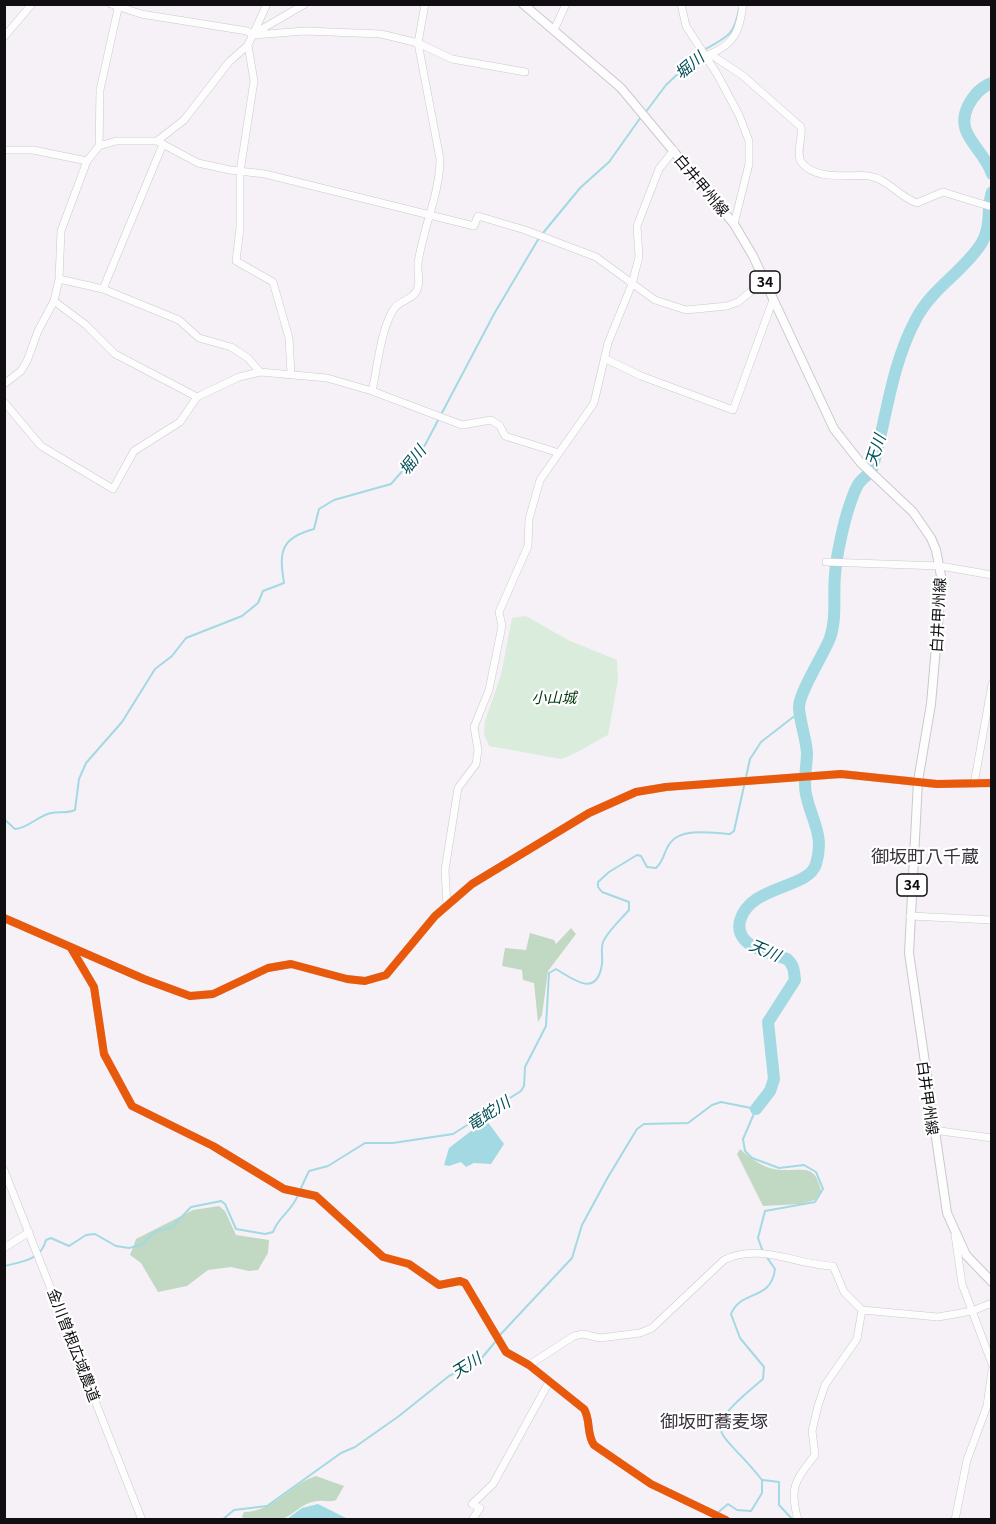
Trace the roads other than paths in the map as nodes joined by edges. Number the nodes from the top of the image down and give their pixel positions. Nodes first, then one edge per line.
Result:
1 (32, 4) edge
2 (267, 4) edge
3 (305, 4) edge
4 (425, 4) edge
5 (523, 4) edge
6 (566, 4) edge
7 (681, 4) edge
8 (743, 4) edge
9 (116, 6) edge
10 (554, 30) junction
11 (254, 34) junction
12 (4, 37) edge
13 (418, 44) junction
14 (248, 45) junction
15 (708, 55) junction
16 (525, 72) dead end
17 (160, 142) junction
18 (99, 146) junction
19 (4, 150) edge
20 (674, 150) junction
21 (87, 161) junction
22 (240, 172) junction
23 (992, 207) edge
24 (428, 215) junction
25 (734, 224) junction
26 (59, 279) junction
27 (765, 280) junction
28 (632, 284) junction
29 (103, 289) junction
30 (774, 300) junction
31 (54, 301) junction
32 (604, 358) junction
33 (260, 372) junction
34 (291, 374) junction
35 (4, 384) edge
36 (372, 391) junction
37 (197, 397) junction
38 (4, 402) edge
39 (559, 453) junction
40 (826, 562) dead end
41 (940, 566) junction
42 (992, 575) edge
43 (992, 684) edge
44 (991, 693) edge
45 (918, 782) junction
46 (992, 783) edge
47 (974, 784) junction
48 (447, 905) junction
49 (910, 916) junction
50 (4, 918) edge
51 (992, 920) edge
52 (71, 948) junction
53 (933, 1130) junction
54 (992, 1138) edge
55 (4, 1170) edge
56 (29, 1232) junction
57 (955, 1235) junction
58 (4, 1248) edge
59 (992, 1282) edge
60 (992, 1303) edge
61 (861, 1310) junction
62 (972, 1311) junction
63 (992, 1364) edge
64 (529, 1365) junction
65 (992, 1370) edge
66 (549, 1382) junction
67 (722, 1518) edge
68 (142, 1520) edge
69 (472, 1520) edge
70 (798, 1520) edge
71 (955, 1520) edge

1 - 12 street
2 - 11 street
3 - 11 street
4 - 13 street
5 - 10 main road, 白井甲州線 / 34
6 - 10 street
7 - 15 street
8 - 15 street
9 - 11 street
9 - 18 street
10 - 20 main road, 白井甲州線 / 34
11 - 13 street
11 - 14 street
13 - 16 street
13 - 24 street
14 - 17 street
14 - 22 street
15 - 23 street
15 - 25 street
17 - 18 street
17 - 22 street
17 - 29 street
18 - 21 street
19 - 21 street
20 - 25 main road, 白井甲州線 / 34
20 - 28 street
21 - 26 street
22 - 24 street
22 - 34 street
24 - 28 street
24 - 36 street
25 - 27 main road, 白井甲州線 / 34
26 - 29 street
26 - 31 street
27 - 28 street
27 - 30 main road, 白井甲州線 / 34
28 - 32 street
29 - 33 street
30 - 32 street
30 - 41 main road, 白井甲州線 / 34
31 - 35 street
31 - 37 street
32 - 39 street
33 - 34 street
33 - 37 street
34 - 36 street
36 - 39 street
37 - 38 street
39 - 48 street
40 - 41 street
41 - 42 street
41 - 45 main road, 白井甲州線 / 34
43 - 44 street
44 - 47 street
45 - 47 street
45 - 48 street
45 - 49 main road, 白井甲州線 / 34
46 - 47 street
48 - 52 street
49 - 51 street
49 - 53 main road, 白井甲州線 / 34
50 - 52 street
52 - 64 street
53 - 54 street
53 - 57 main road, 白井甲州線 / 34
55 - 56 street, 金川曽根広域農道
56 - 58 street
56 - 68 street, 金川曽根広域農道
57 - 59 main road, 白井甲州線 / 34
57 - 62 street
60 - 62 street
61 - 62 street
61 - 64 street
61 - 70 street
62 - 63 street
64 - 66 street
65 - 71 street
66 - 67 street
66 - 69 street

